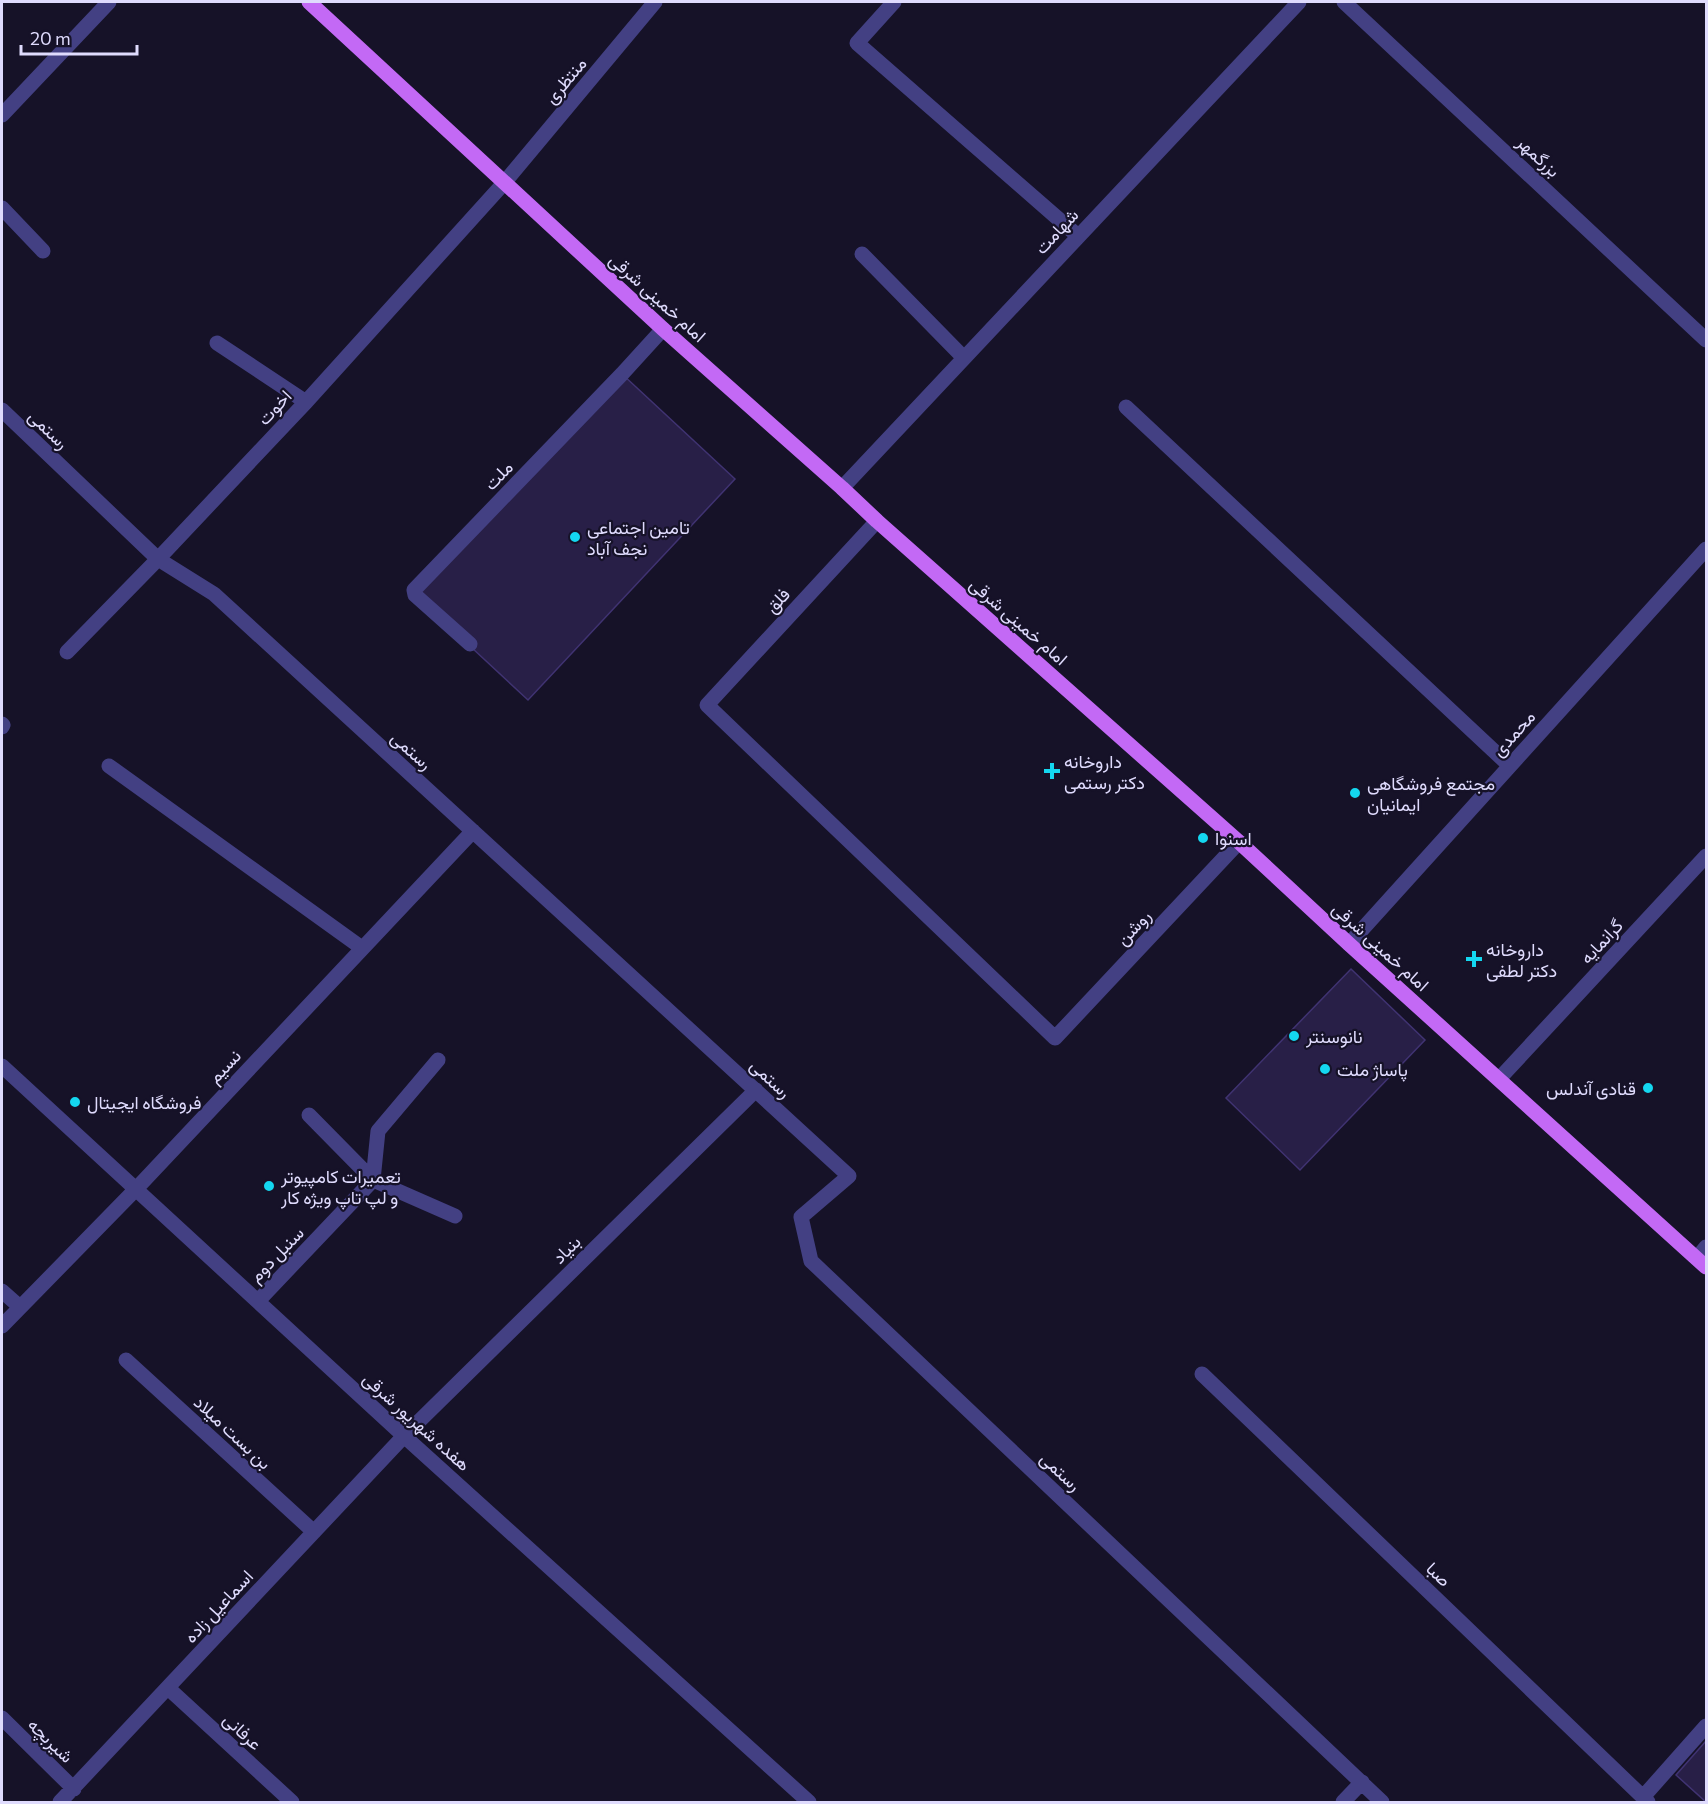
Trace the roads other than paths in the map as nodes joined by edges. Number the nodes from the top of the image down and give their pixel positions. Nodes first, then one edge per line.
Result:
1 (109, 2) edge
2 (309, 2) edge
3 (655, 2) edge
4 (894, 2) edge
5 (1299, 2) edge
6 (1344, 2) edge
7 (2, 115) edge
8 (504, 183) junction
9 (2, 208) edge
10 (1078, 236) junction
11 (43, 251) dead end
12 (862, 254) dead end
13 (663, 329) junction
14 (1707, 340) edge
15 (218, 344) dead end
16 (964, 358) junction
17 (306, 402) junction
18 (1126, 407) dead end
19 (3, 415) edge
20 (842, 488) junction
21 (877, 521) junction
22 (1707, 549) edge
23 (158, 559) junction
24 (470, 644) dead end
25 (67, 652) dead end
26 (109, 766) dead end
27 (1510, 766) junction
28 (473, 831) junction
29 (1239, 842) junction
30 (1707, 856) edge
31 (1349, 944) junction
32 (362, 948) junction
33 (1055, 1038) joint
34 (438, 1060) dead end
35 (2, 1066) edge
36 (1499, 1079) junction
37 (756, 1090) junction
38 (309, 1115) dead end
39 (373, 1180) junction
40 (136, 1189) junction
41 (455, 1216) dead end
42 (1703, 1257) edge
43 (2, 1291) edge
44 (258, 1301) junction
45 (20, 1307) junction
46 (2, 1326) edge
47 (126, 1360) dead end
48 (1203, 1374) dead end
49 (404, 1436) junction
50 (314, 1532) junction
51 (168, 1688) junction
52 (2, 1718) edge
53 (1707, 1726) edge
54 (1362, 1782) junction
55 (74, 1789) junction
56 (1646, 1800) edge
57 (60, 1803) edge
58 (292, 1803) edge
59 (809, 1803) edge
60 (1343, 1803) edge
61 (1382, 1803) edge

1 - 7 street
2 - 8 main road, امام خمینی شرقی
3 - 8 street, منتظری
4 - 10 street
5 - 10 street, شهامت
6 - 14 street, بزرگمهر
8 - 13 main road, امام خمینی شرقی
8 - 17 street, اخوت
9 - 11 street
10 - 16 street, شهامت
12 - 16 street
13 - 20 main road, امام خمینی شرقی
13 - 24 street, ملت
15 - 17 street
16 - 20 street, شهامت
17 - 23 street, اخوت
18 - 27 street
19 - 23 street, رستمی
20 - 21 main road, امام خمینی شرقی
21 - 29 main road, امام خمینی شرقی
21 - 33 street, فلق
22 - 27 street, محمدی
23 - 25 street, اخوت
23 - 28 street, رستمی
26 - 32 street
27 - 31 street, محمدی
28 - 32 street, نسیم
28 - 37 street, رستمی
29 - 31 main road, امام خمینی شرقی
29 - 33 street, روشن
30 - 36 street, گرانمایه
31 - 36 main road, امام خمینی شرقی
32 - 40 street, نسیم
34 - 39 street
35 - 40 street, هفده شهریور شرقی
36 - 42 main road, امام خمینی شرقی
37 - 49 street, بنیاد
37 - 54 street, رستمی
38 - 39 street
39 - 41 street
39 - 44 street, سنبل دوم
40 - 44 street, هفده شهریور شرقی
40 - 45 street, نسیم
43 - 45 street
44 - 49 street, هفده شهریور شرقی
45 - 46 street, نسیم
47 - 50 street, بن بست میلاد
48 - 56 street, صبا
49 - 50 street, اسماعیل زاده
49 - 59 street, هفده شهریور شرقی
50 - 51 street, اسماعیل زاده
51 - 55 street, اسماعیل زاده
51 - 58 street, عرفانی
52 - 55 street, شیربچه
53 - 56 street
54 - 60 street
54 - 61 street, رستمی
55 - 57 street, اسماعیل زاده

